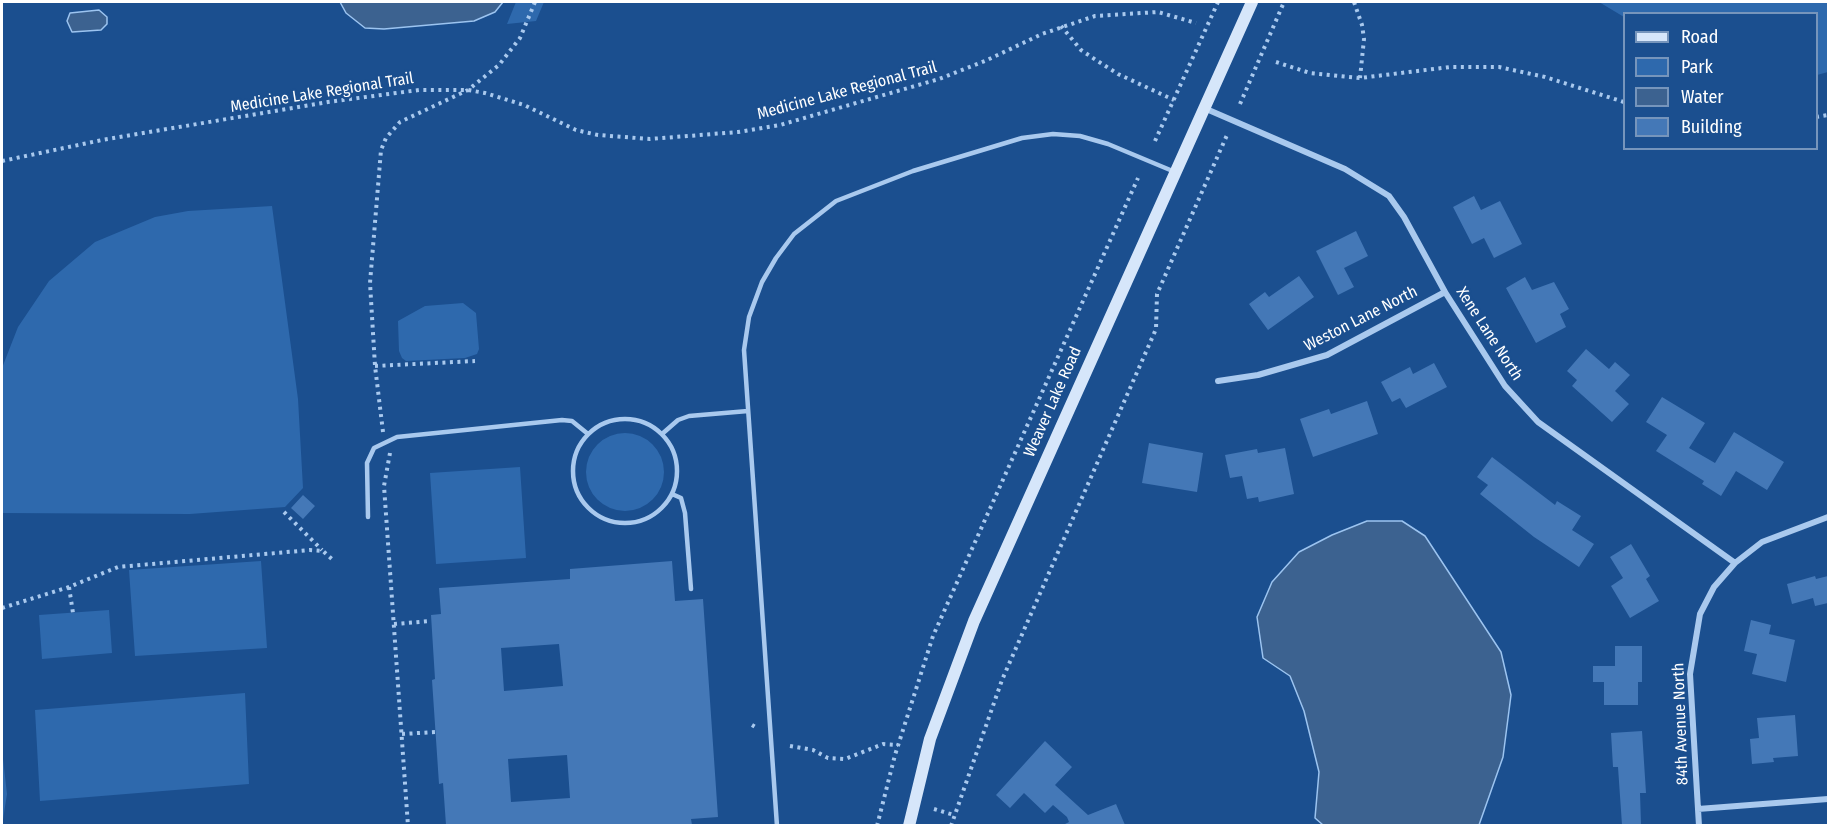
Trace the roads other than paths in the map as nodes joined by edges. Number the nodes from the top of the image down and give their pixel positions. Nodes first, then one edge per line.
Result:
1 (1252, 2) edge
2 (1203, 108) junction
3 (1175, 172) junction
4 (1445, 292) junction
5 (1218, 381) dead end
6 (748, 411) junction
7 (588, 434) junction
8 (662, 434) junction
9 (672, 494) junction
10 (368, 517) dead end
11 (1828, 517) edge
12 (1735, 563) junction
13 (691, 589) dead end
14 (1828, 799) edge
15 (1698, 809) junction
16 (777, 825) edge
17 (909, 825) edge
18 (1698, 825) edge

1 - 2 main road, Weaver Lake Road
2 - 3 main road, Weaver Lake Road
2 - 4 street, Xene Lane North
3 - 6 lane
3 - 17 main road, Weaver Lake Road
4 - 5 street, Weston Lane North
4 - 12 street, Xene Lane North
6 - 8 lane
6 - 16 lane
7 - 8 lane
7 - 9 lane
7 - 10 lane
8 - 9 lane
9 - 13 lane
11 - 12 street
12 - 15 street, 84th Avenue North
14 - 15 street
15 - 18 street, 84th Avenue North

